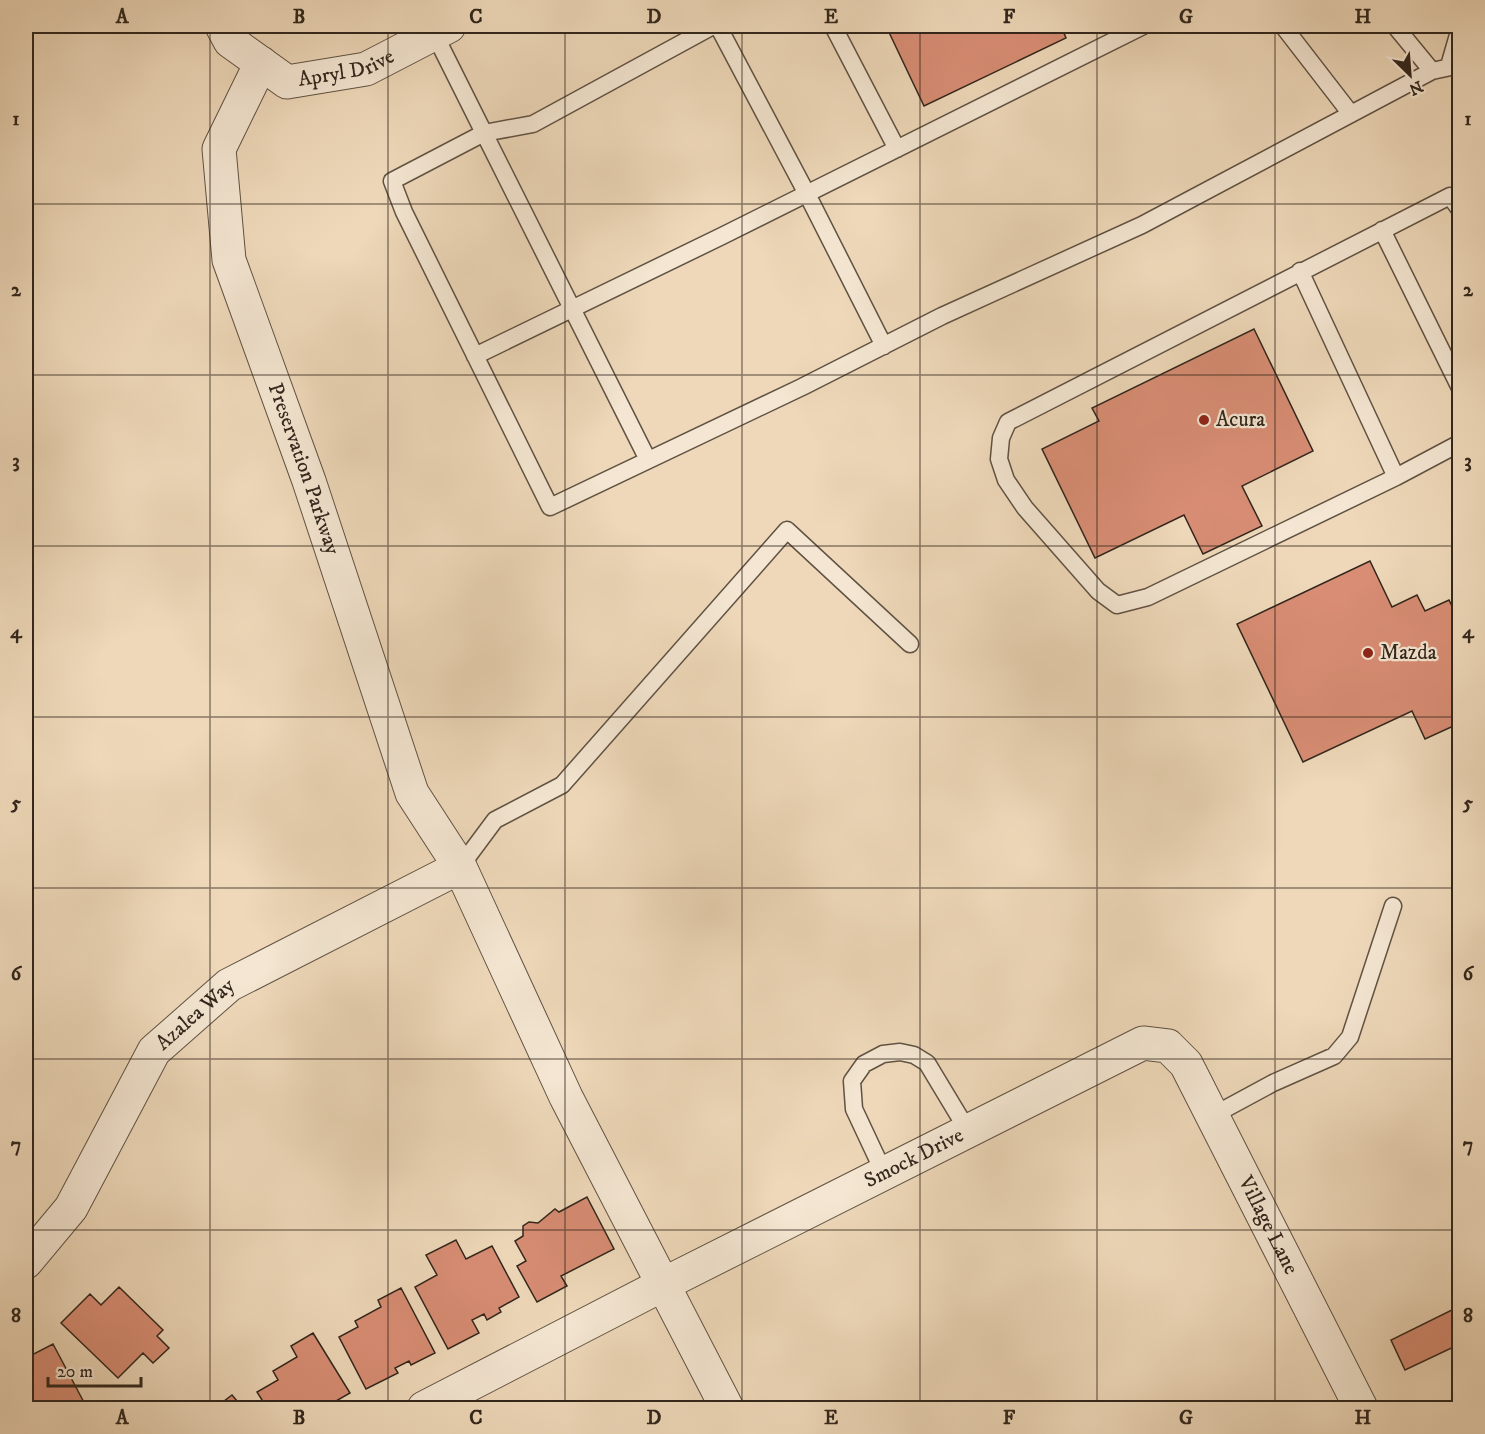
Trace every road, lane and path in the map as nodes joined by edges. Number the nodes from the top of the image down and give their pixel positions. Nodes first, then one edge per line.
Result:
1 (222, 26) edge
2 (715, 26) edge
3 (833, 26) edge
4 (1143, 26) edge
5 (1283, 26) edge
6 (1395, 26) edge
7 (1460, 28) edge
8 (441, 29) edge
9 (261, 63) junction
10 (1454, 65) edge
11 (1432, 71) junction
12 (1351, 114) junction
13 (484, 133) junction
14 (897, 149) junction
15 (807, 194) junction
16 (1460, 210) edge
17 (1382, 230) junction
18 (1300, 271) junction
19 (573, 308) junction
20 (884, 346) junction
21 (475, 356) junction
22 (1460, 388) edge
23 (1460, 443) edge
24 (648, 460) junction
25 (1396, 477) junction
26 (910, 644) dead end
27 (460, 867) junction
28 (1393, 906) dead end
29 (1168, 1046) joint
30 (1212, 1116) junction
31 (968, 1131) junction
32 (885, 1173) junction
33 (26, 1262) edge
34 (664, 1284) junction
35 (424, 1408) edge
36 (727, 1408) edge
37 (1361, 1408) edge

1 - 9 street, Apryl Drive
2 - 13 lane
2 - 15 lane
3 - 14 lane
4 - 14 lane
5 - 12 lane
6 - 11 lane
7 - 10 lane
8 - 9 street, Apryl Drive
8 - 13 lane
9 - 27 street, Preservation Parkway
10 - 11 lane
11 - 12 lane
12 - 20 lane
13 - 19 lane
13 - 21 lane
14 - 15 lane
15 - 19 lane
15 - 20 lane
16 - 17 lane
17 - 18 lane
17 - 22 lane
18 - 25 lane
18 - 25 lane
19 - 21 lane
19 - 24 lane
20 - 24 lane
21 - 24 lane
23 - 25 lane
26 - 27 lane
27 - 33 street, Azalea Way
27 - 34 street, Preservation Parkway
28 - 30 lane
29 - 30 street, Village Lane
29 - 31 street, Smock Drive
30 - 37 street, Village Lane
31 - 32 street, Smock Drive
31 - 32 lane
32 - 34 street, Smock Drive
34 - 35 street, Smock Drive
34 - 36 street

